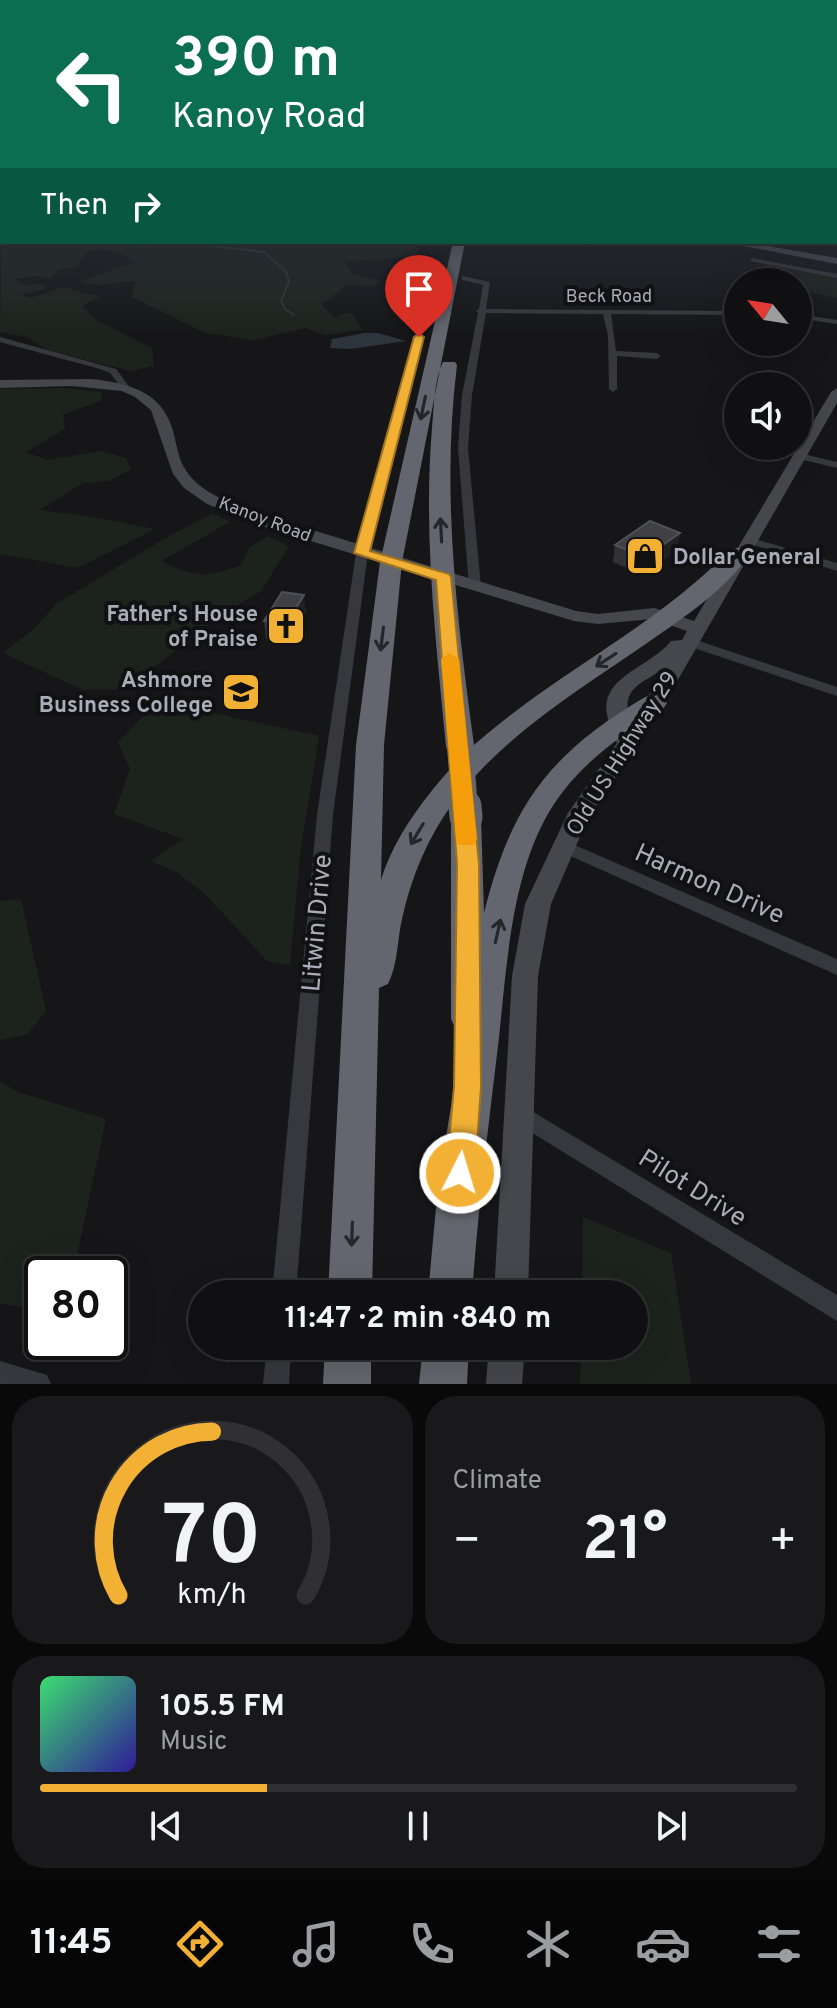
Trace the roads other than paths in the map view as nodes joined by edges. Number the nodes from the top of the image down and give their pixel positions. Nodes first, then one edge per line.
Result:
1 (458, 244) edge
2 (470, 244) edge
3 (770, 245) edge
4 (821, 258) junction
5 (752, 260) dead end
6 (837, 261) edge
7 (792, 268) edge
8 (805, 268) edge
9 (812, 272) edge
10 (447, 273) junction
11 (837, 276) edge
12 (480, 311) junction
13 (607, 313) junction
14 (724, 313) edge
15 (812, 318) edge
16 (837, 322) edge
17 (0, 339) edge
18 (612, 353) junction
19 (657, 356) dead end
20 (0, 384) edge
21 (127, 389) junction
22 (613, 389) dead end
23 (835, 399) edge
24 (812, 435) edge
25 (812, 459) edge
26 (797, 460) edge
27 (837, 465) edge
28 (744, 546) junction
29 (376, 558) junction
30 (837, 567) edge
31 (444, 577) junction
32 (475, 587) junction
33 (686, 628) junction
34 (837, 692) edge
35 (654, 703) joint
36 (623, 734) junction
37 (563, 846) junction
38 (837, 967) edge
39 (520, 1114) junction
40 (353, 1193) junction
41 (458, 1202) junction
42 (285, 1280) edge
43 (350, 1280) edge
44 (451, 1280) edge
45 (512, 1280) edge
46 (837, 1309) edge
47 (278, 1360) edge
48 (348, 1360) edge
49 (445, 1360) edge
50 (506, 1360) edge
51 (0, 1374) edge
52 (38, 1384) edge
53 (276, 1384) edge
54 (347, 1384) edge
55 (443, 1384) edge
56 (504, 1384) edge

1 - 10 highway
2 - 10 highway
3 - 4 street
4 - 6 street
4 - 8 street
5 - 7 street
9 - 11 street
10 - 12 street
10 -> 29 highway
10 - 29 street, Litwin Drive
31 -> 10 highway
12 - 13 street, Beck Road
12 - 32 street
13 - 14 street, Beck Road
13 - 18 street
15 - 16 street
17 - 21 street
18 - 19 street
18 - 22 street
20 - 21 street, Kanoy Road
21 - 29 street, Kanoy Road
23 - 24 street
25 - 27 street
26 - 28 street
28 - 30 street
28 - 33 highway
29 - 31 street, Kanoy Road
29 -> 40 highway
29 - 42 street, Litwin Drive
31 - 32 street, Kanoy Road
31 - 41 highway, bridge
32 - 33 street, Kanoy Road
33 - 34 street
33 - 35 street, Old US Highway 29
33 - 36 street
33 -> 40 highway
35 - 36 highway
36 - 37 street, Old US Highway 29
41 -> 36 highway
37 - 38 street, Harmon Drive
37 - 39 street, Old US Highway 29
39 - 45 street, Old US Highway 29
39 - 46 street, Pilot Drive
40 -> 43 highway
41 - 44 highway
47 - 53 street
48 - 54 highway
49 - 55 highway
50 - 56 street
51 - 52 street

